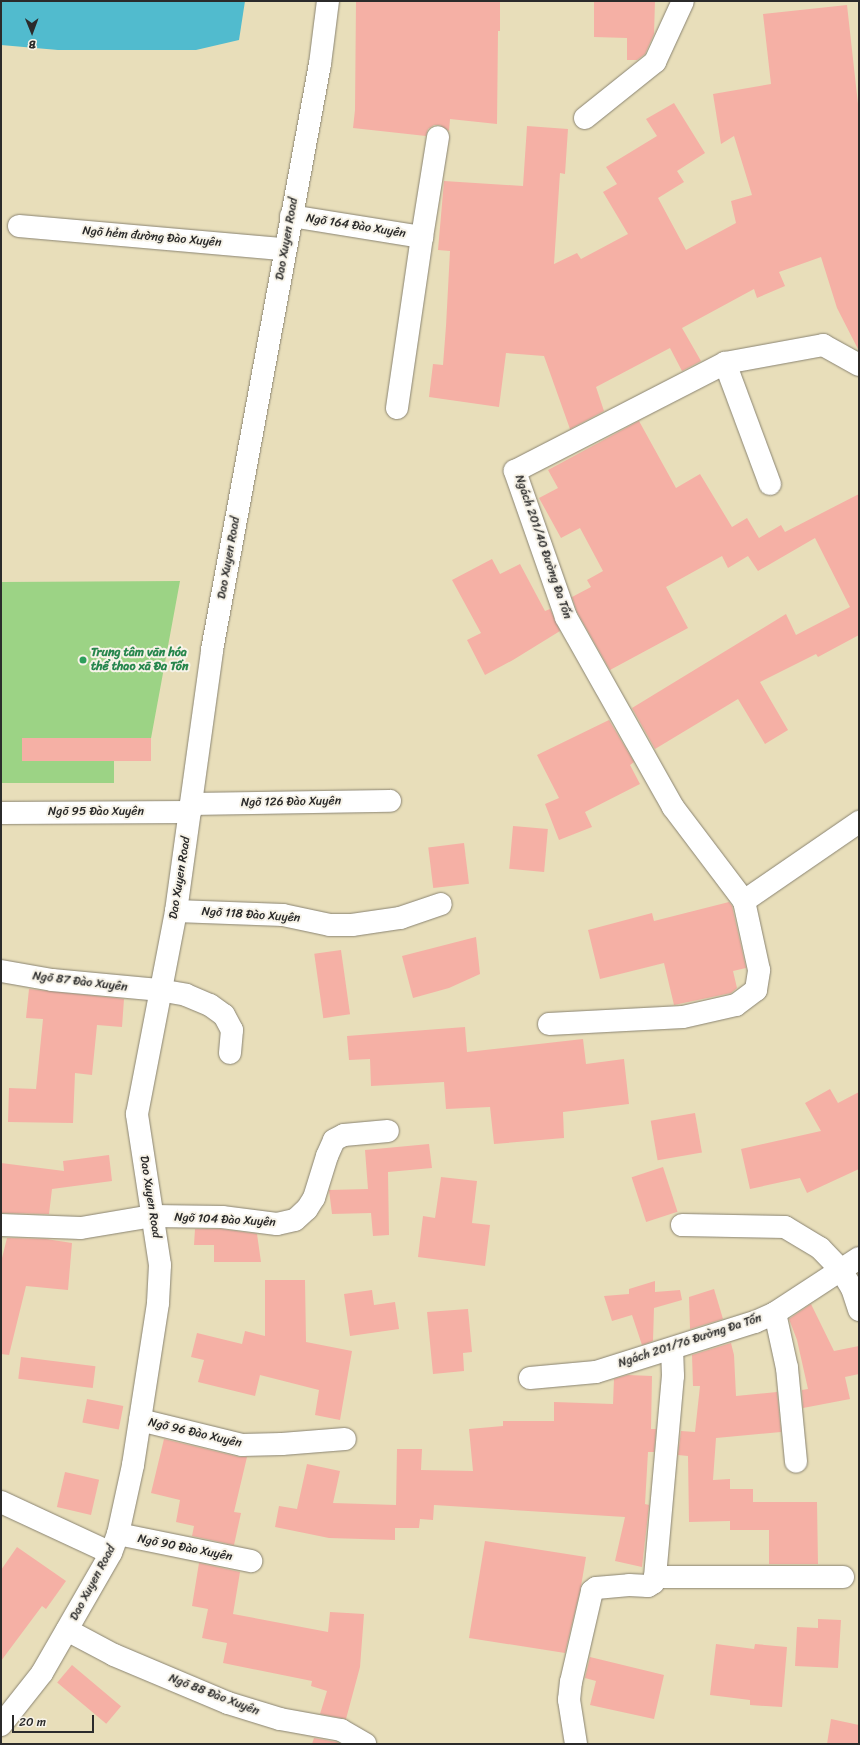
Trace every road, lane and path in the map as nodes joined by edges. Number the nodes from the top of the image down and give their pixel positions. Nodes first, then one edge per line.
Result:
1 (328, 1) edge
2 (683, 1) edge
3 (585, 118) dead end
4 (438, 137) dead end
5 (291, 216) junction
6 (19, 226) dead end
7 (422, 237) junction
8 (284, 249) junction
9 (725, 363) junction
10 (859, 365) edge
11 (397, 408) dead end
12 (770, 484) dead end
13 (390, 801) dead end
14 (191, 808) junction
15 (1, 813) edge
16 (859, 822) edge
17 (744, 901) junction
18 (442, 904) dead end
19 (176, 911) junction
20 (1, 971) edge
21 (160, 990) junction
22 (549, 1024) dead end
23 (230, 1053) dead end
24 (388, 1131) dead end
25 (153, 1216) junction
26 (1, 1225) edge
27 (682, 1225) dead end
28 (850, 1264) edge
29 (859, 1310) edge
30 (775, 1313) junction
31 (672, 1349) junction
32 (530, 1378) dead end
33 (140, 1420) junction
34 (345, 1439) dead end
35 (796, 1462) dead end
36 (1, 1502) edge
37 (114, 1544) junction
38 (251, 1561) dead end
39 (655, 1577) junction
40 (843, 1577) dead end
41 (67, 1630) junction
42 (1, 1725) edge
43 (365, 1744) edge
44 (576, 1744) edge

1 - 5 street, Dao Xuyen Road
2 - 3 street
4 - 7 street
5 - 7 street, Ngõ 164 Đào Xuyên
5 - 8 street, Dao Xuyen Road
6 - 8 street, Ngõ hẻm đường Đào Xuyên
7 - 11 street
8 - 14 street, Dao Xuyen Road
9 - 10 street, Ngách 201/40 Đường Đa Tốn
9 - 12 street
9 - 17 street, Ngách 201/40 Đường Đa Tốn
13 - 14 street, Ngõ 126 Đào Xuyên
14 - 15 street, Ngõ 95 Đào Xuyên
14 - 19 street, Dao Xuyen Road
16 - 17 street
17 - 22 street
18 - 19 street, Ngõ 118 Đào Xuyên
19 - 21 street, Dao Xuyen Road
20 - 21 street, Ngõ 87 Đào Xuyên
21 - 23 street, Ngõ 87 Đào Xuyên
21 - 25 street, Dao Xuyen Road
24 - 25 street, Ngõ 104 Đào Xuyên
25 - 26 street, Ngõ 104 Đào Xuyên
25 - 33 street, Dao Xuyen Road
27 - 28 street
28 - 29 street
28 - 30 street, Ngách 201/76 Đường Đa Tốn
30 - 31 street, Ngách 201/76 Đường Đa Tốn
30 - 35 street
31 - 32 street, Ngách 201/76 Đường Đa Tốn
31 - 39 street
33 - 34 street, Ngõ 96 Đào Xuyên
33 - 37 street, Dao Xuyen Road
36 - 37 street, Ngõ 90 Đào Xuyên
37 - 38 street, Ngõ 90 Đào Xuyên
37 - 41 street, Dao Xuyen Road
39 - 40 street
39 - 44 street
41 - 42 street, Dao Xuyen Road
41 - 43 street, Ngõ 88 Đào Xuyên

